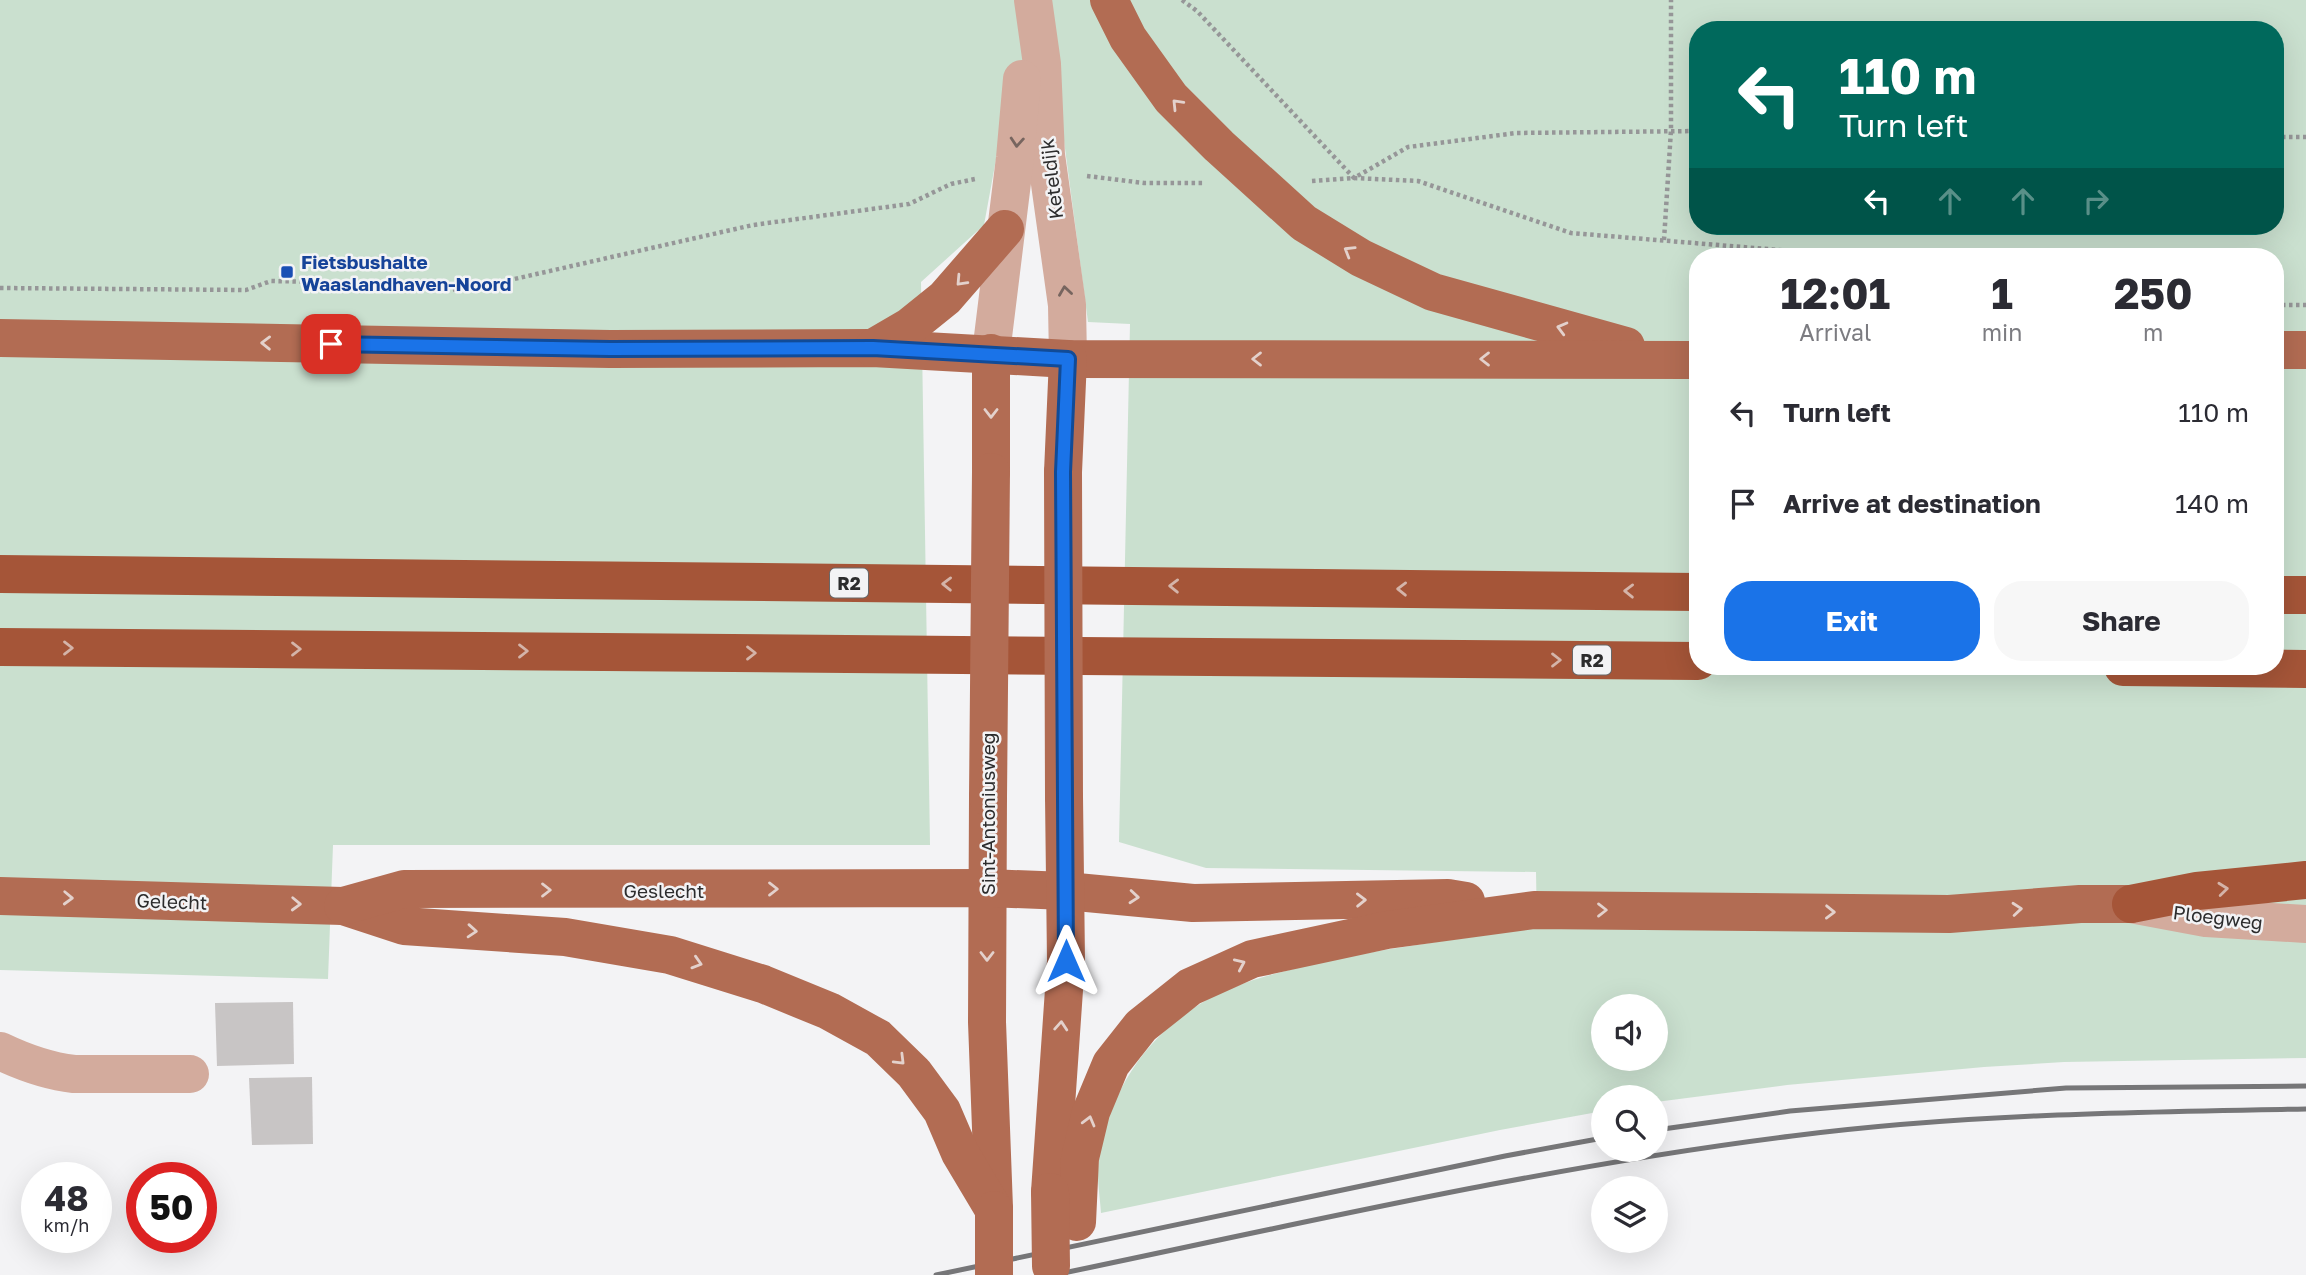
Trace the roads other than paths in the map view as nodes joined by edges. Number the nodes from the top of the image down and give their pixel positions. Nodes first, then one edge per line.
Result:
1 (1022, 0) edge
2 (1033, 0) edge
3 (1109, 0) edge
4 (1005, 229) junction
5 (0, 338) edge
6 (873, 348) junction
7 (2284, 350) edge
8 (2306, 350) edge
9 (991, 354) junction
10 (1068, 359) junction
11 (1686, 359) edge
12 (0, 573) edge
13 (1689, 592) edge
14 (2284, 595) edge
15 (2306, 595) edge
16 (0, 647) edge
17 (1689, 661) edge
18 (2284, 670) edge
19 (2306, 670) edge
20 (2306, 880) edge
21 (987, 888) junction
22 (1066, 891) junction
23 (0, 896) edge
24 (2131, 904) junction
25 (343, 906) junction
26 (1534, 910) junction
27 (2306, 924) edge
28 (0, 1051) edge
29 (190, 1074) dead end
30 (1064, 1190) junction
31 (994, 1210) junction
32 (1051, 1270) edge
33 (994, 1275) edge

1 -> 4 street, Keteldijk
10 -> 2 street, Keteldijk
11 -> 3 main road
4 -> 6 main road
4 - 9 street, Keteldijk
6 -> 5 main road
6 - 9 main road
7 - 8 main road
9 - 10 main road
9 -> 21 main road, Sint-Antoniusweg, bridge
11 -> 10 main road
10 - 22 main road, bridge
13 -> 12 highway, R2
14 - 15 highway
16 -> 17 highway, R2
18 - 19 highway
24 -> 20 highway
21 - 22 main road, Geslecht
25 -> 21 main road, Geslecht
21 -> 31 main road, Sint-Antoniusweg
22 -> 26 main road, Geslecht
30 -> 22 main road
23 -> 25 main road, Gelecht
26 -> 24 main road
24 - 27 street, Ploegweg
25 -> 31 main road
30 -> 26 main road
28 - 29 street
30 - 32 main road, bridge
31 - 33 main road, Sint-Antoniusweg, bridge

